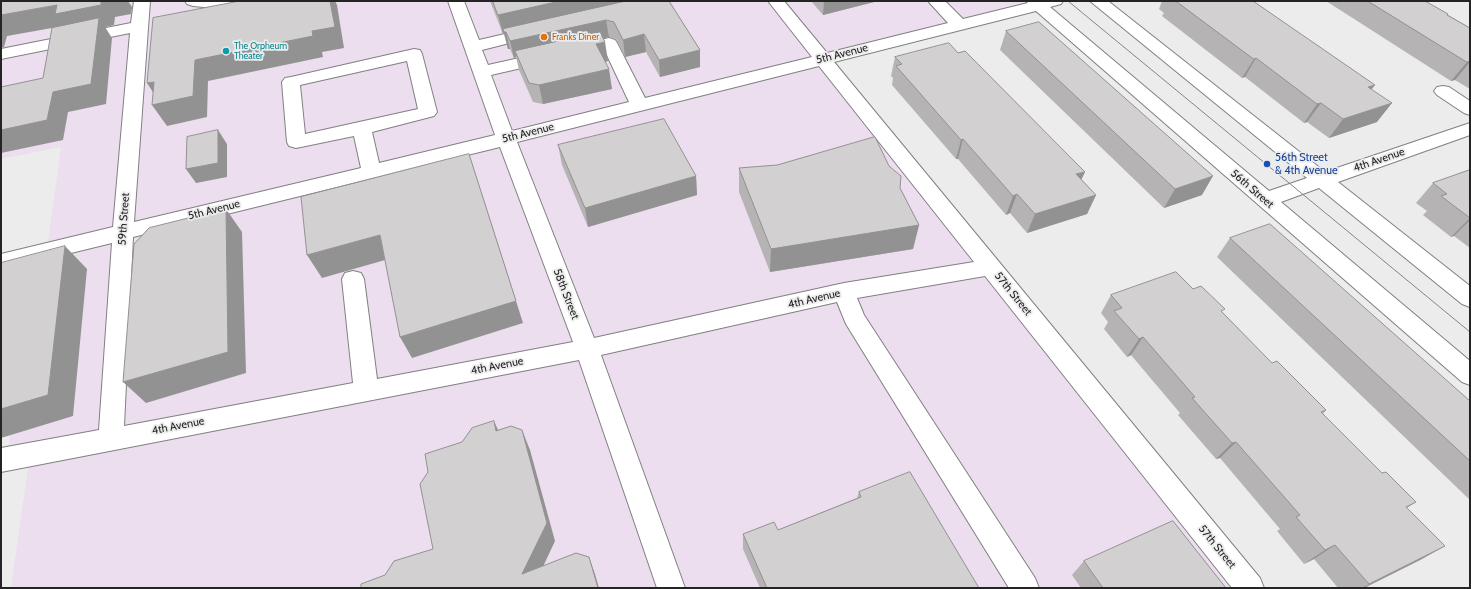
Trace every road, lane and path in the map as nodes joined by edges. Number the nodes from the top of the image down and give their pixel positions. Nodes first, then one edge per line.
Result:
1 (142, 1) edge
2 (194, 1) edge
3 (278, 1) edge
4 (456, 1) edge
5 (776, 1) edge
6 (936, 1) edge
7 (1098, 1) edge
8 (1042, 2) edge
9 (959, 25) junction
10 (139, 26) junction
11 (552, 28) edge
12 (472, 46) junction
13 (1, 54) edge
14 (822, 59) junction
15 (481, 72) junction
16 (1443, 91) dead end
17 (639, 105) junction
18 (1470, 109) edge
19 (362, 128) junction
20 (1470, 129) edge
21 (506, 139) junction
22 (371, 172) junction
23 (1323, 179) junction
24 (1265, 200) junction
25 (123, 232) junction
26 (1, 262) edge
27 (991, 267) junction
28 (353, 279) dead end
29 (844, 292) junction
30 (1470, 298) edge
31 (587, 349) junction
32 (1470, 375) edge
33 (366, 390) junction
34 (111, 438) junction
35 (1, 460) edge
36 (671, 588) edge
37 (1025, 588) edge
38 (1250, 588) edge

1 - 10 street, 59th Street
2 - 3 street
4 - 12 street, 58th Street
5 - 14 street, 57th Street
6 - 9 street
7 - 23 street
8 - 9 street, 5th Avenue
8 - 24 street, 56th Street
9 - 14 street, 5th Avenue
10 - 13 street
10 - 25 street, 59th Street
11 - 12 street
12 - 15 street, 58th Street
14 - 17 street, 5th Avenue
14 - 27 street, 57th Street
15 - 17 street
15 - 21 street, 58th Street
16 - 18 street
17 - 21 street, 5th Avenue
19 - 19 street
19 - 22 street
20 - 23 street, 4th Avenue
21 - 22 street, 5th Avenue
21 - 31 street, 58th Street
22 - 25 street, 5th Avenue
23 - 24 street, 4th Avenue
23 - 30 street
24 - 32 street, 56th Street
25 - 26 street, 5th Avenue
25 - 34 street, 59th Street
27 - 29 street, 4th Avenue
27 - 38 street, 57th Street
28 - 33 street
29 - 31 street, 4th Avenue
29 - 37 street
31 - 33 street, 4th Avenue
31 - 36 street, 58th Street
33 - 34 street, 4th Avenue
34 - 35 street, 4th Avenue

